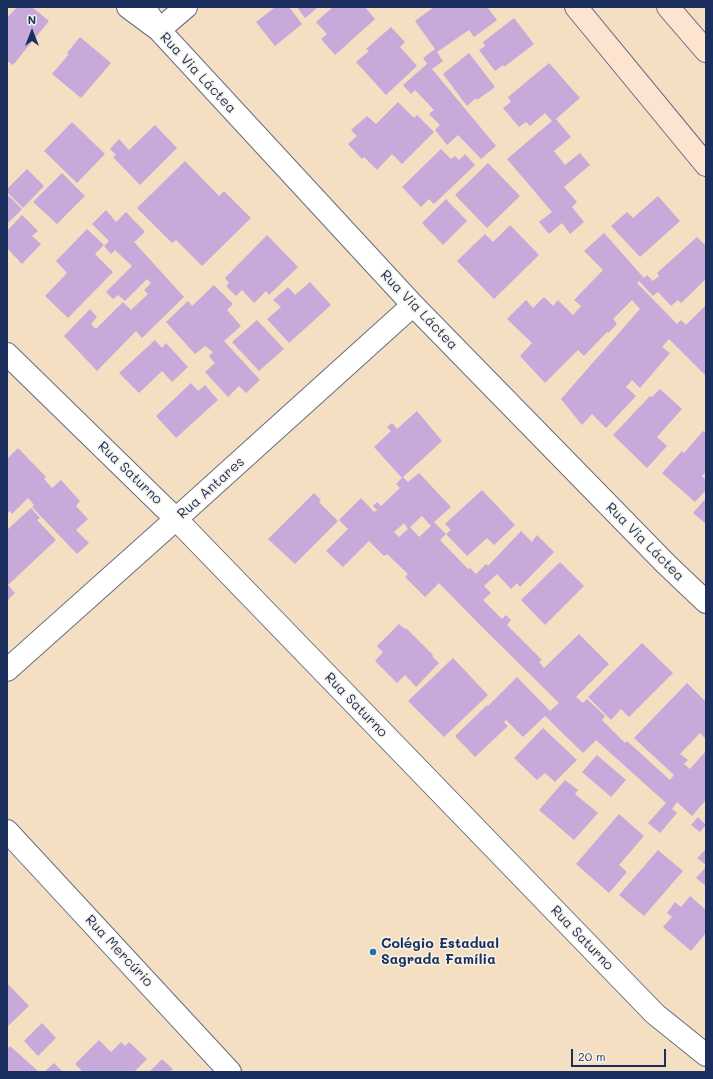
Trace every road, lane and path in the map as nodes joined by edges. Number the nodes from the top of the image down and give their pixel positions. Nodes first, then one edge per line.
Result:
1 (128, 7) edge
2 (144, 7) edge
3 (186, 7) edge
4 (576, 7) edge
5 (668, 7) edge
6 (159, 30) junction
7 (706, 51) edge
8 (706, 165) edge
9 (413, 305) junction
10 (7, 354) edge
11 (176, 519) junction
12 (706, 602) edge
13 (7, 670) edge
14 (7, 831) edge
15 (706, 1055) edge
16 (230, 1072) edge

1 - 6 street
2 - 6 street, Rua Via Láctea
3 - 6 street
4 - 8 street
5 - 7 street
6 - 9 street, Rua Via Láctea
9 - 11 street, Rua Antares
9 - 12 street, Rua Via Láctea
10 - 11 street, Rua Saturno
11 - 13 street, Rua Antares
11 - 15 street, Rua Saturno
14 - 16 street, Rua Mercúrio

